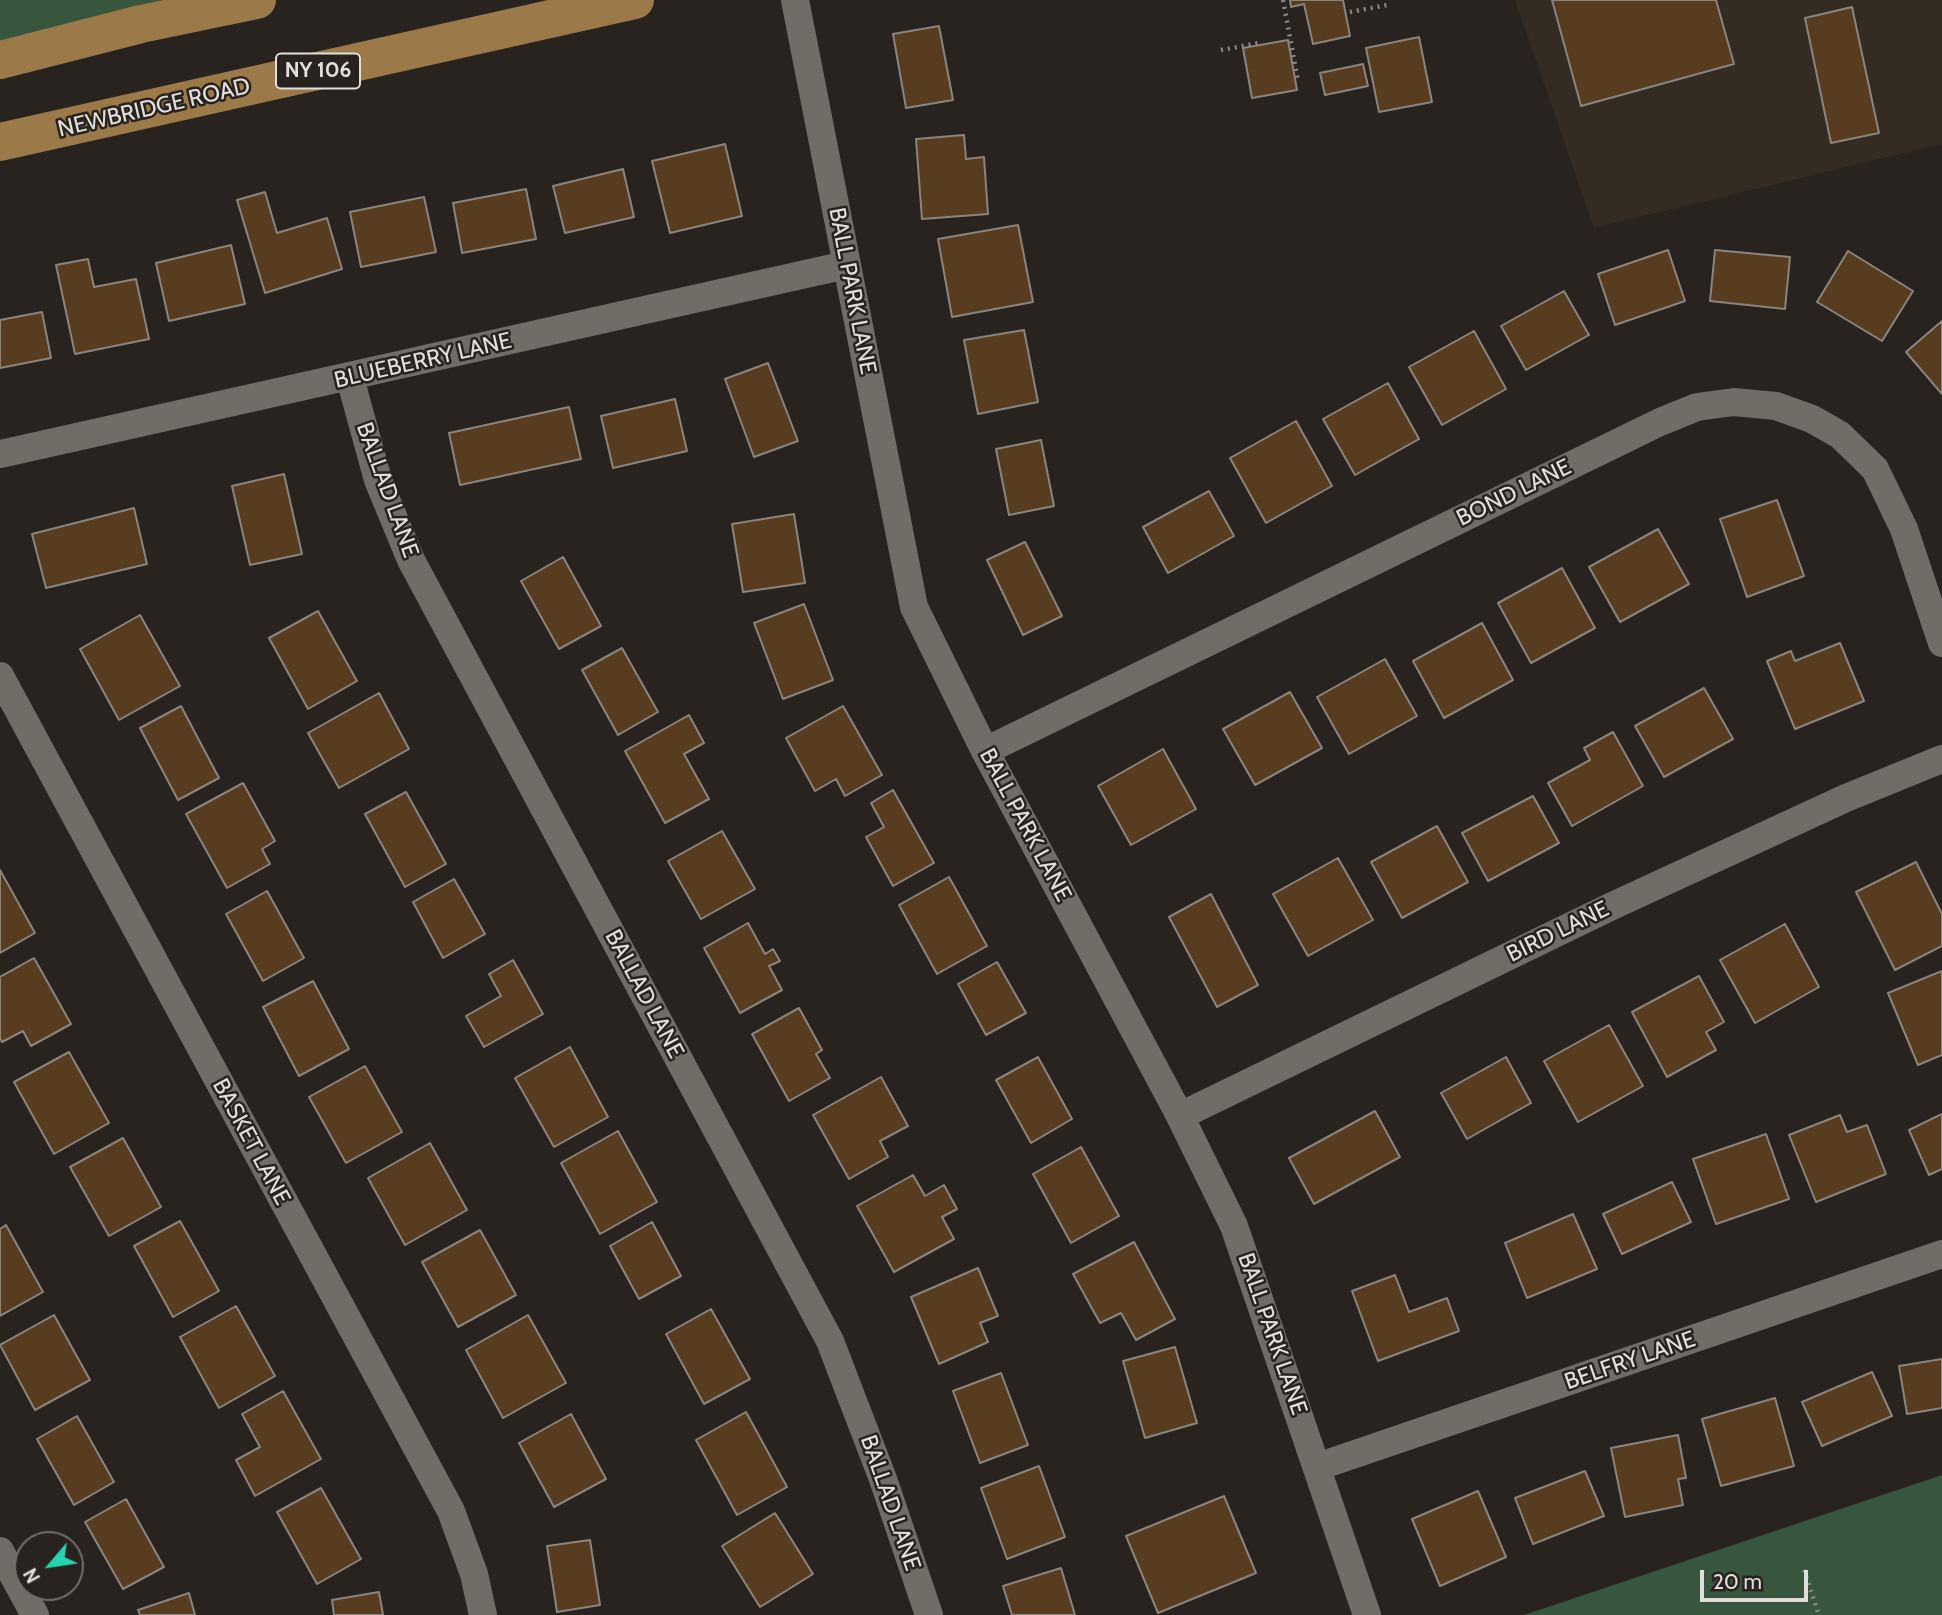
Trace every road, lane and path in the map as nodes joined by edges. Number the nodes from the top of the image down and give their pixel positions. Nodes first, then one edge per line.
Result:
1 (257, 0) edge
2 (635, 0) edge
3 (795, 0) edge
4 (1283, 0) edge
5 (1387, 5) dead end
6 (1350, 12) dead end
7 (1259, 43) dead end
8 (1221, 50) dead end
9 (0, 60) edge
10 (1298, 81) dead end
11 (0, 142) edge
12 (846, 265) junction
13 (350, 378) junction
14 (0, 454) edge
15 (1942, 643) edge
16 (0, 676) edge
17 (985, 751) junction
18 (1942, 760) edge
19 (1180, 1116) junction
20 (1942, 1254) edge
21 (1317, 1467) junction
22 (0, 1551) edge
23 (1804, 1570) dead end
24 (35, 1615) edge
25 (483, 1615) edge
26 (929, 1615) edge
27 (1367, 1615) edge
28 (1819, 1615) edge

1 - 9 main road
2 - 11 main road, NEWBRIDGE ROAD / NY 106
3 - 12 street, BALL PARK LANE
4 - 10 path
5 - 6 path
7 - 8 path
12 - 13 street, BLUEBERRY LANE
12 - 17 street, BALL PARK LANE
13 - 14 street, BLUEBERRY LANE
13 - 26 street, BALLAD LANE
15 - 17 street, BOND LANE
16 - 25 street, BASKET LANE
17 - 19 street, BALL PARK LANE
18 - 19 street, BIRD LANE
19 - 21 street, BALL PARK LANE
20 - 21 street, BELFRY LANE
21 - 27 street, BALL PARK LANE
22 - 24 street
23 - 28 path

